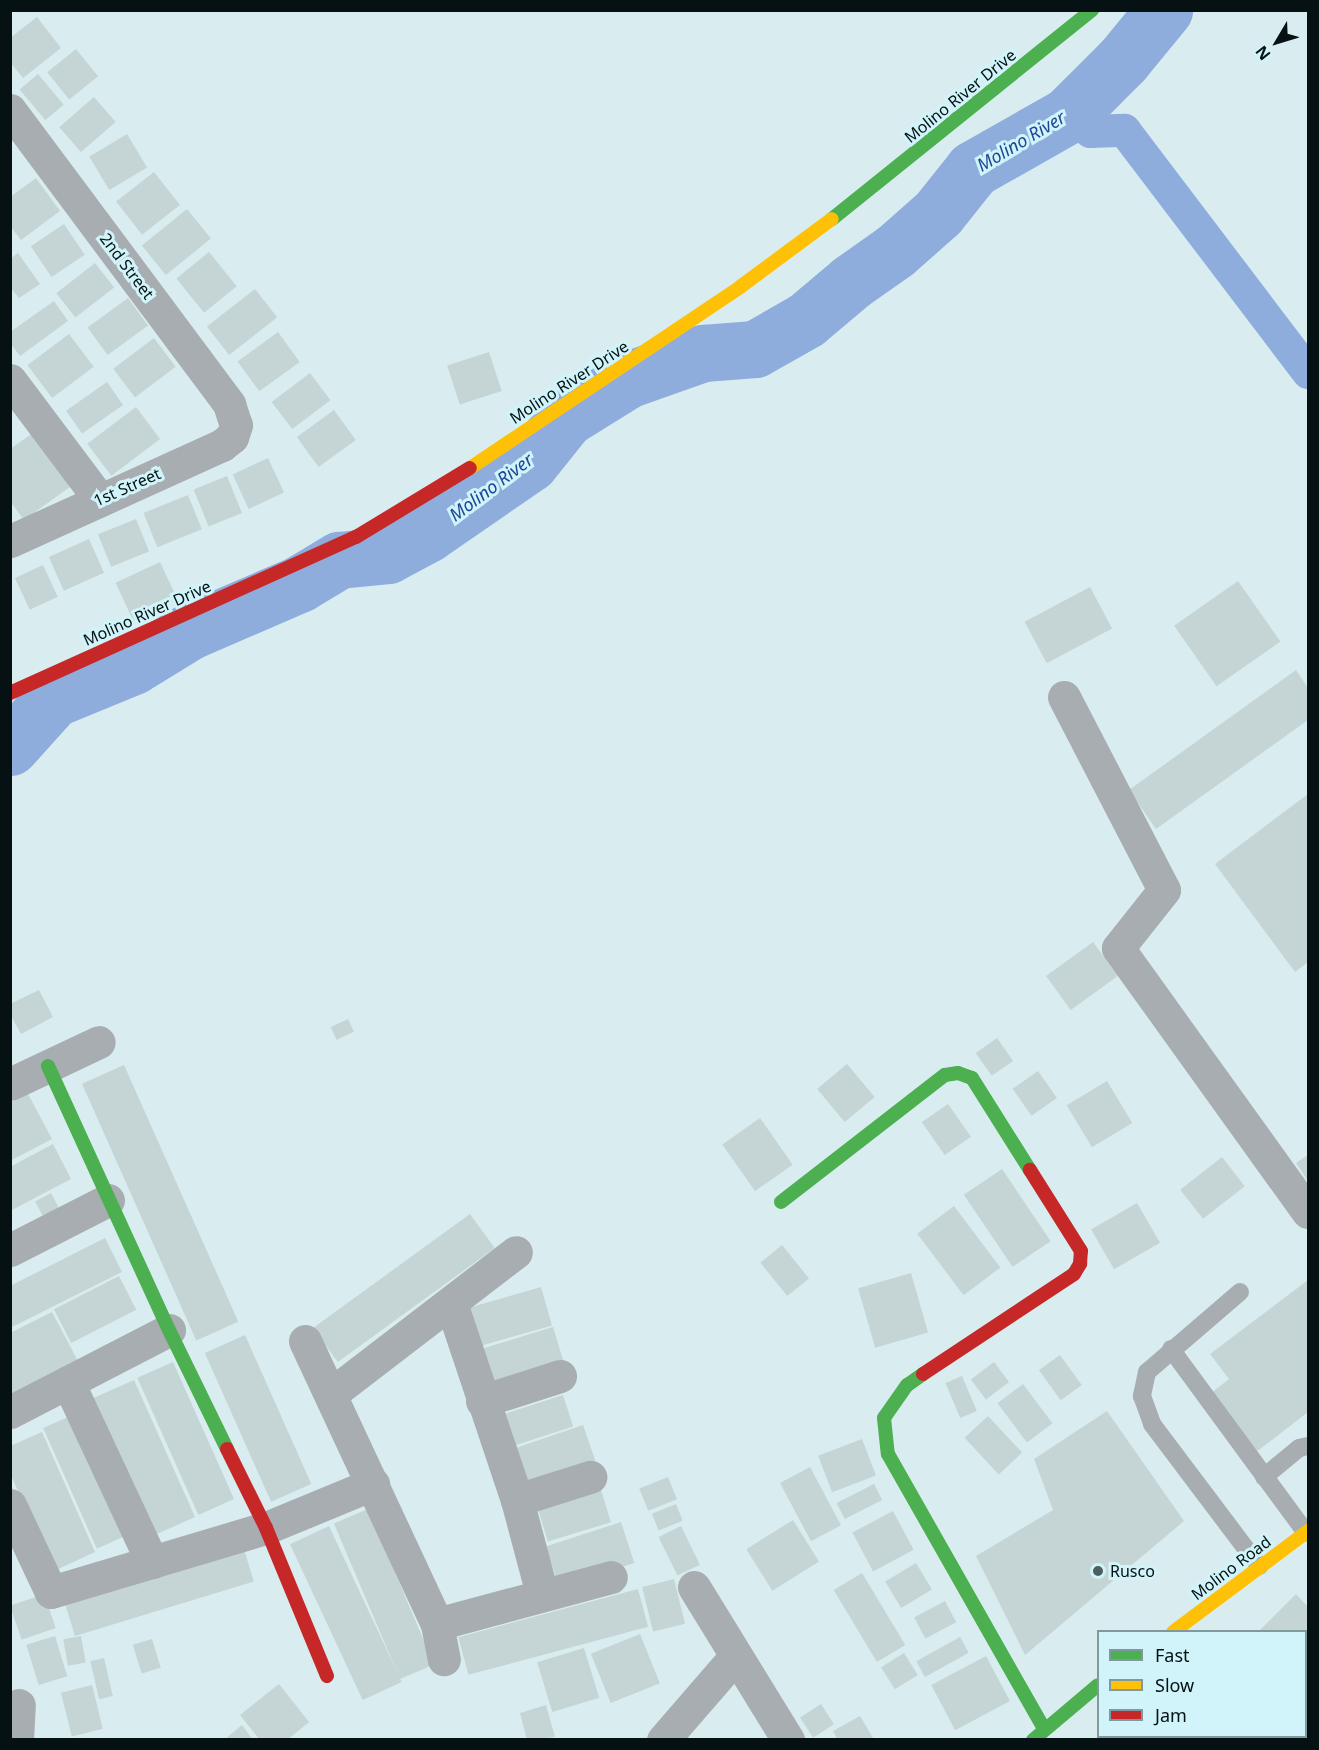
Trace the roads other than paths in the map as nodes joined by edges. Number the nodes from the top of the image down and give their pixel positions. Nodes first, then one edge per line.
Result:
1 (1092, 10) edge
2 (10, 110) edge
3 (10, 380) edge
4 (236, 425) joint
5 (100, 500) junction
6 (10, 541) edge
7 (10, 693) edge
8 (1064, 697) dead end
9 (99, 1042) dead end
10 (48, 1066) junction
11 (10, 1084) edge
12 (108, 1200) junction
13 (781, 1202) dead end
14 (1308, 1212) edge
15 (10, 1250) edge
16 (516, 1252) dead end
17 (1240, 1292) dead end
18 (451, 1303) junction
19 (169, 1330) junction
20 (305, 1341) dead end
21 (1171, 1349) junction
22 (560, 1376) dead end
23 (68, 1382) junction
24 (331, 1394) junction
25 (482, 1401) junction
26 (10, 1412) edge
27 (1308, 1446) edge
28 (590, 1477) dead end
29 (1264, 1477) junction
30 (372, 1484) junction
31 (517, 1500) junction
32 (10, 1505) edge
33 (266, 1528) junction
34 (1307, 1532) edge
35 (152, 1562) junction
36 (1259, 1566) junction
37 (611, 1577) dead end
38 (694, 1587) dead end
39 (543, 1594) junction
40 (437, 1624) junction
41 (1186, 1628) edge
42 (735, 1657) junction
43 (444, 1659) dead end
44 (327, 1676) dead end
45 (1097, 1686) edge
46 (19, 1705) dead end
47 (1044, 1729) junction
48 (17, 1740) edge
49 (663, 1740) edge
50 (788, 1740) edge
51 (1033, 1740) edge

1 - 7 street, Molino River Drive
2 - 4 street, 2nd Street
3 - 5 street
4 - 5 street, 1st Street
5 - 6 street, 1st Street
8 - 14 street
9 - 10 street
10 - 11 street
10 - 12 street
12 - 15 street
12 - 19 street
13 - 47 street
16 - 18 street
17 - 21 lane
18 - 24 street
18 - 25 street
19 - 23 street
19 - 33 street
20 - 24 street
21 - 29 lane
21 - 36 lane
22 - 25 street
23 - 26 street
23 - 35 street
24 - 30 street
25 - 31 street
27 - 29 lane
28 - 31 street
29 - 34 lane
30 - 33 street
30 - 40 street
31 - 39 street
32 - 35 street
33 - 35 street
33 - 44 street
34 - 36 street, Molino Road
36 - 41 street, Molino Road
37 - 39 street
38 - 42 street
39 - 40 street
40 - 43 street
42 - 49 street
42 - 50 street
45 - 47 street
46 - 48 street
47 - 51 street

